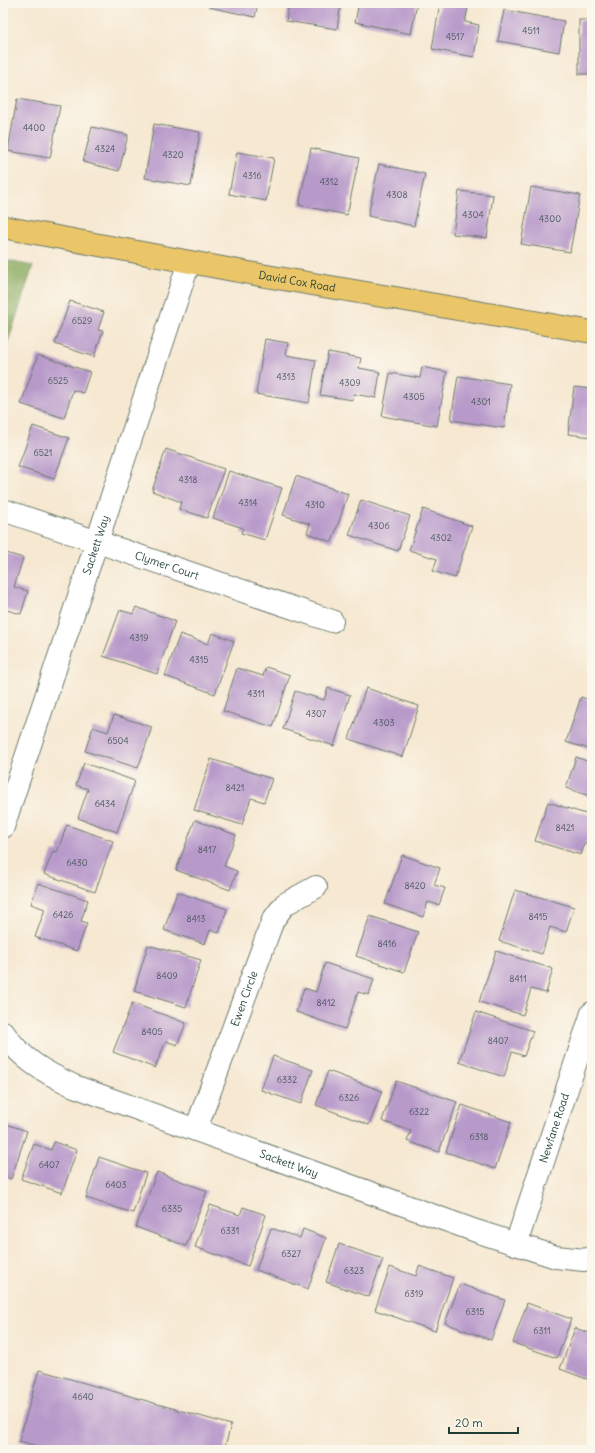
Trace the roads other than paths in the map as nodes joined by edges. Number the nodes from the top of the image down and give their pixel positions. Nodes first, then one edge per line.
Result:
1 (3, 227) edge
2 (189, 262) junction
3 (592, 332) edge
4 (3, 510) edge
5 (96, 542) junction
6 (332, 621) dead end
7 (3, 827) edge
8 (316, 887) dead end
9 (592, 1012) edge
10 (3, 1032) edge
11 (196, 1129) junction
12 (516, 1244) junction
13 (592, 1258) edge

1 - 2 main road, David Cox Road
2 - 3 main road, David Cox Road
2 - 5 street, Sackett Way
4 - 5 street, Clymer Court
5 - 6 street, Clymer Court
5 - 7 street, Sackett Way
8 - 11 street, Ewen Circle
9 - 12 street, Newfane Road
10 - 11 street, Sackett Way
11 - 12 street, Sackett Way
12 - 13 street, Sackett Way

